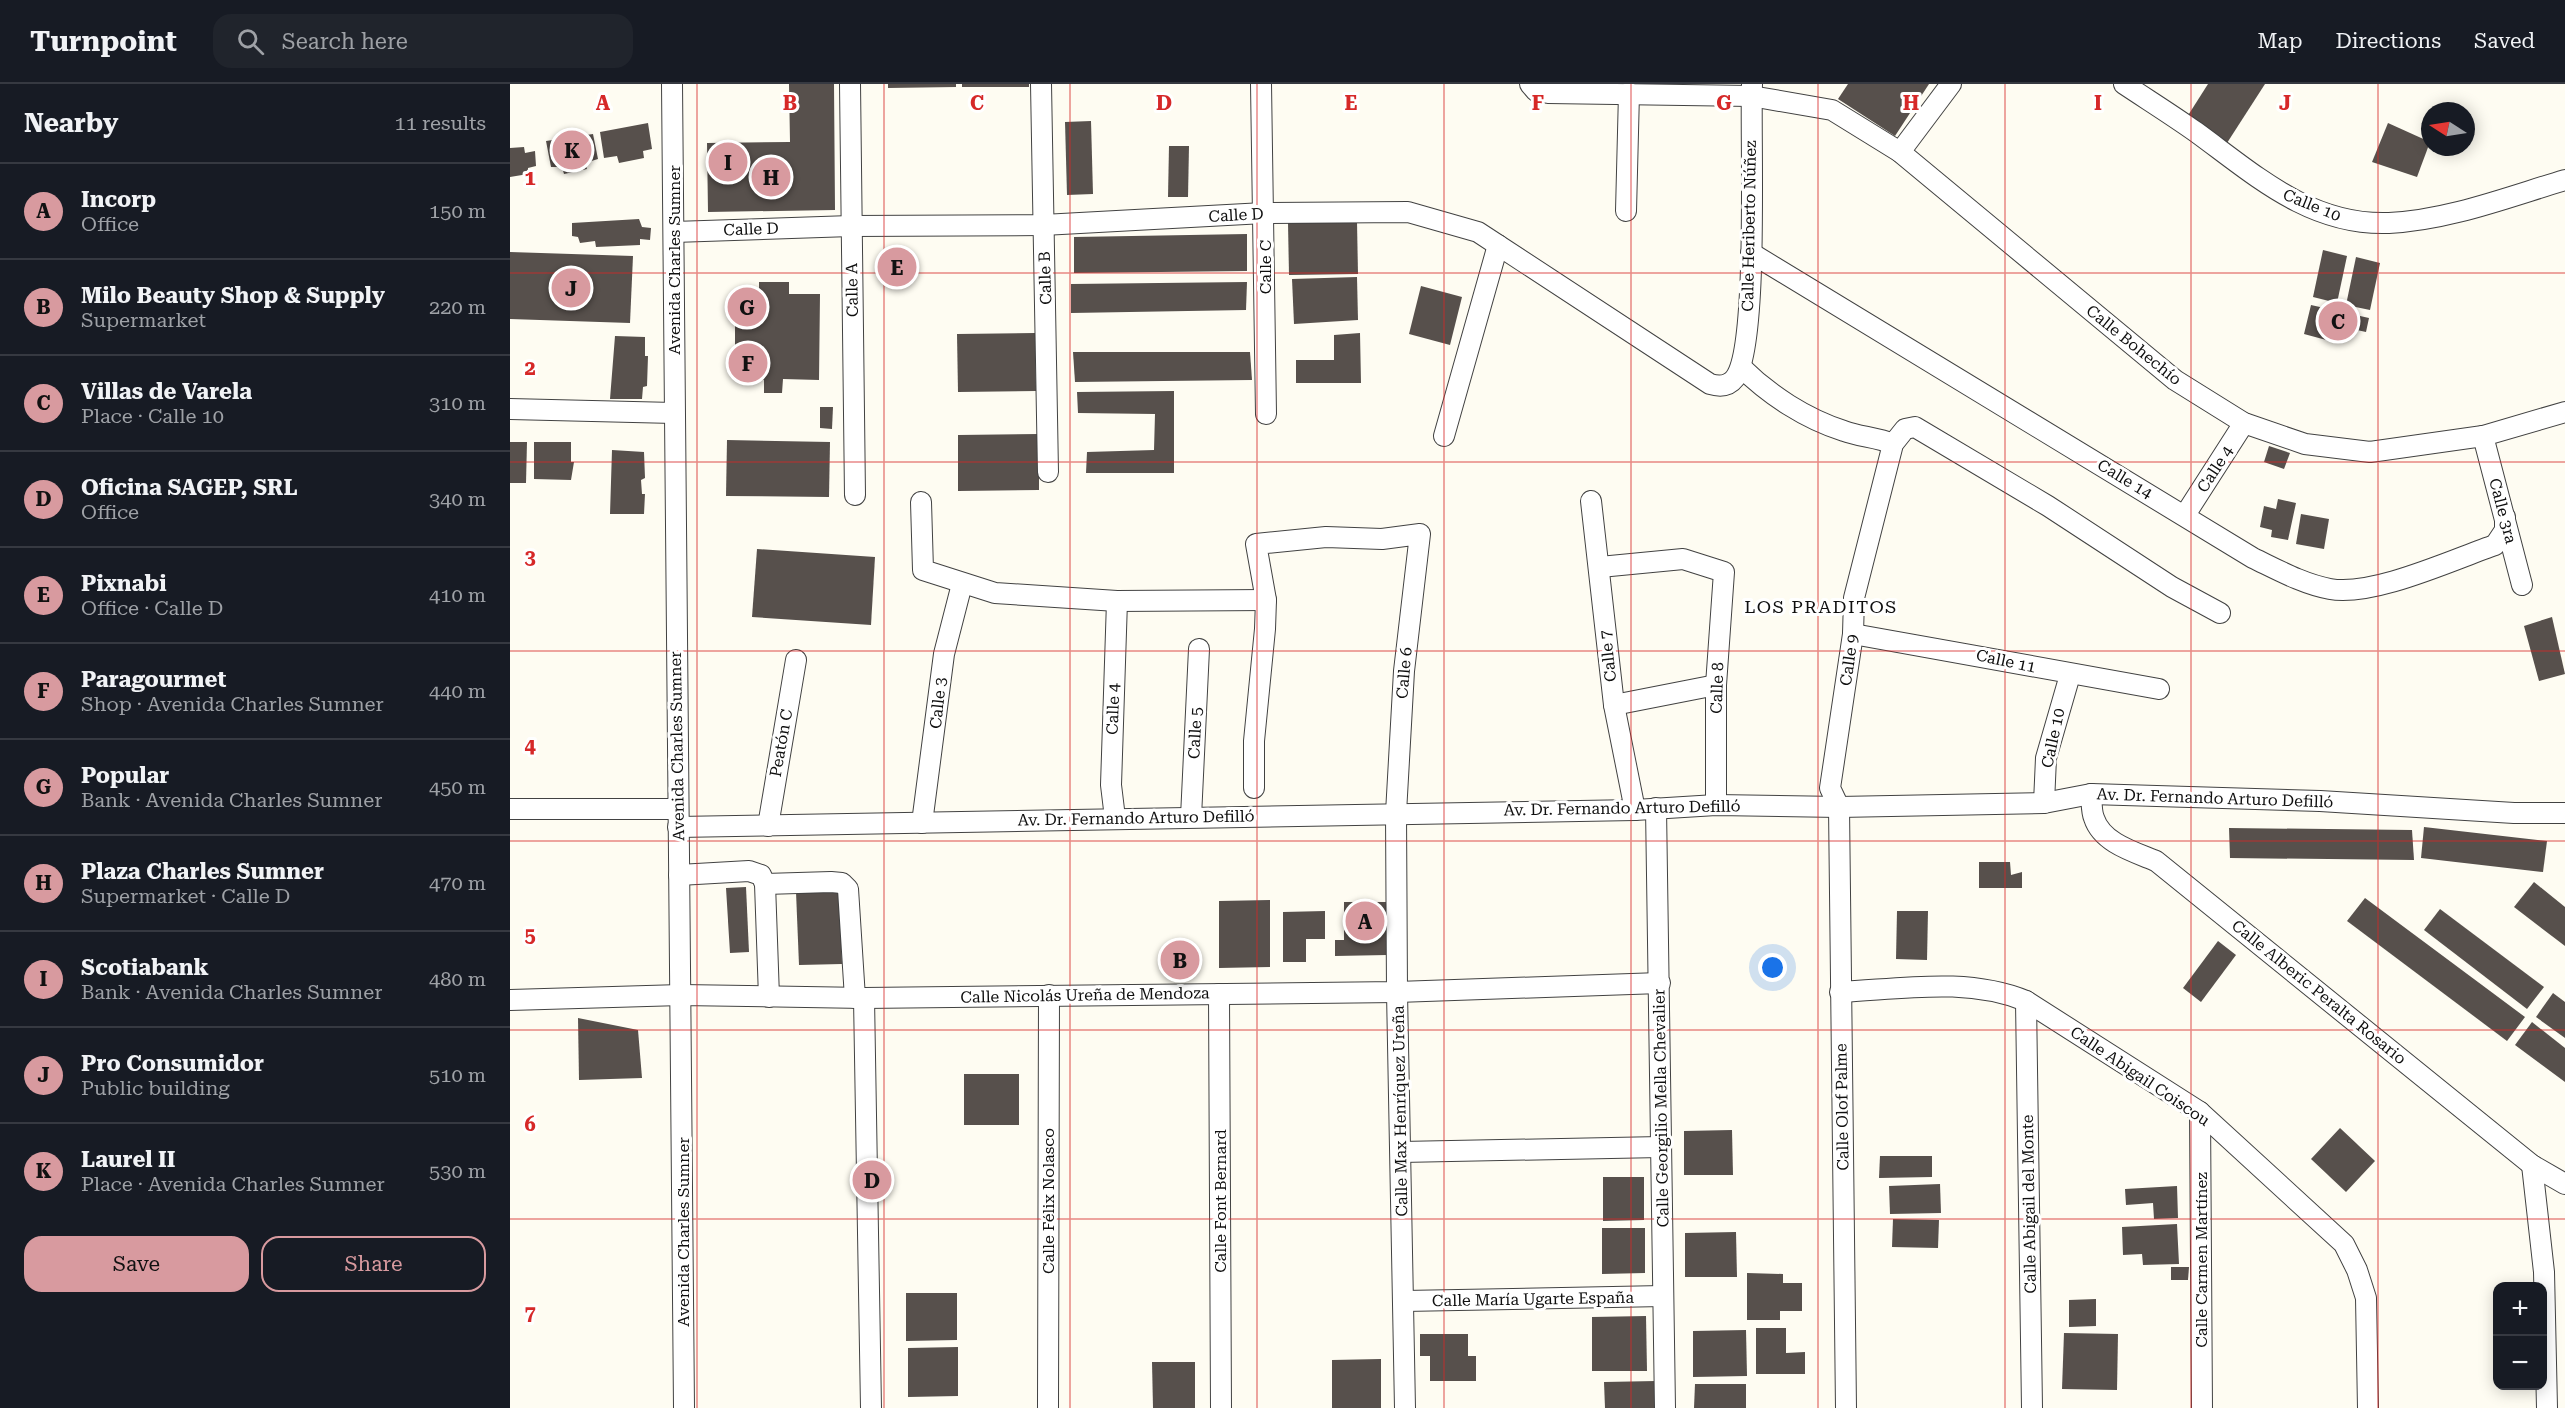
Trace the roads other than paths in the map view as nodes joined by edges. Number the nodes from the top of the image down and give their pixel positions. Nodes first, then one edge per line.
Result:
1 (672, 84) edge
2 (850, 84) edge
3 (1041, 84) edge
4 (1261, 84) edge
5 (1530, 84) edge
6 (1951, 84) edge
7 (2124, 84) edge
8 (1752, 90) edge
9 (1629, 93) junction
10 (1900, 152) junction
11 (2565, 180) edge
12 (1626, 212) dead end
13 (1264, 213) junction
14 (1043, 225) junction
15 (851, 226) junction
16 (674, 232) junction
17 (1498, 245) junction
18 (1750, 253) junction
19 (1741, 367) junction
20 (510, 409) edge
21 (2565, 412) edge
22 (674, 413) junction
23 (1266, 414) dead end
24 (2244, 423) junction
25 (1444, 436) dead end
26 (2482, 436) junction
27 (1893, 444) junction
28 (1048, 472) dead end
29 (855, 495) dead end
30 (1591, 501) dead end
31 (921, 502) dead end
32 (2185, 515) junction
33 (2505, 517) junction
34 (1600, 567) junction
35 (962, 584) junction
36 (2522, 585) dead end
37 (1266, 600) junction
38 (1117, 601) junction
39 (2220, 613) dead end
40 (1853, 634) junction
41 (1199, 649) dead end
42 (796, 660) dead end
43 (2070, 675) junction
44 (1716, 686) junction
45 (2159, 689) dead end
46 (1614, 705) junction
47 (1254, 788) dead end
48 (2091, 794) junction
49 (2043, 803) junction
50 (1716, 805) junction
51 (1839, 807) junction
52 (1656, 808) junction
53 (510, 809) edge
54 (1635, 810) junction
55 (1396, 813) junction
56 (2565, 813) edge
57 (1191, 817) junction
58 (678, 818) junction
59 (1115, 818) junction
60 (922, 823) junction
61 (768, 825) junction
62 (679, 876) junction
63 (765, 884) junction
64 (1660, 983) junction
65 (1397, 992) junction
66 (1840, 992) junction
67 (1219, 994) junction
68 (681, 995) junction
69 (1049, 995) junction
70 (769, 997) junction
71 (859, 998) junction
72 (510, 1000) edge
73 (2026, 1001) junction
74 (2200, 1112) junction
75 (1661, 1147) junction
76 (1401, 1152) junction
77 (2532, 1165) junction
78 (2565, 1184) edge
79 (1663, 1296) junction
80 (1404, 1301) junction
81 (2546, 1336) edge
82 (2547, 1379) edge
83 (2547, 1390) edge
84 (2565, 1392) edge
85 (684, 1408) edge
86 (871, 1408) edge
87 (1048, 1408) edge
88 (1221, 1408) edge
89 (1406, 1408) edge
90 (1665, 1408) edge
91 (1846, 1408) edge
92 (2032, 1408) edge
93 (2202, 1408) edge
94 (2368, 1408) edge
95 (2547, 1408) edge

1 - 16 street, Avenida Charles Sumner
2 - 15 street, Calle A
3 - 14 street, Calle B
4 - 13 street, Calle C
5 - 9 street, Calle Bohechío
6 - 10 street
7 - 11 street, Calle 10
8 - 9 street, Calle Bohechío
8 - 10 street, Calle Bohechío
8 - 18 street, Calle Heriberto Núñez
9 - 12 street
10 - 24 street, Calle Bohechío
13 - 14 street, Calle D
13 - 17 street, Calle D
13 - 23 street, Calle C
14 - 15 street, Calle D
14 - 28 street, Calle B
15 - 16 street, Calle D
15 - 29 street, Calle A
16 - 22 street, Avenida Charles Sumner
17 - 19 street, Calle D
17 - 25 street
18 - 19 street, Calle Heriberto Núñez
18 - 32 street, Calle 14
19 - 27 street
20 - 22 street
21 - 26 street, Calle Bohechío
22 - 58 street, Avenida Charles Sumner
24 - 26 street, Calle Bohechío
24 - 32 street, Calle 4
26 - 33 street, Calle 3ra
27 - 39 street
27 - 40 street, Calle 9
30 - 34 street, Calle 7
31 - 35 street
32 - 33 street, Calle 14
33 - 36 street, Calle 3ra
34 - 44 street, Calle 8
34 - 46 street, Calle 7
35 - 38 street
35 - 60 street, Calle 3
37 - 38 street
37 - 47 street
37 - 55 street, Calle 6
38 - 59 street, Calle 4
40 - 43 street, Calle 11
40 - 51 street, Calle 9
41 - 57 street, Calle 5
42 - 61 street, Peatón C
43 - 45 street, Calle 11
43 - 49 street, Calle 10
44 - 46 street
44 - 50 street, Calle 8
46 - 54 street, Calle 7
48 - 49 street, Av. Dr. Fernando Arturo Defilló
48 - 56 street, Av. Dr. Fernando Arturo Defilló
48 - 77 street, Calle Alberic Peralta Rosario
49 - 51 street, Av. Dr. Fernando Arturo Defilló
50 - 51 street, Av. Dr. Fernando Arturo Defilló
50 - 52 street, Av. Dr. Fernando Arturo Defilló
51 - 66 street, Calle Olof Palme
52 - 54 street, Av. Dr. Fernando Arturo Defilló
52 - 64 street, Calle Georgilio Mella Chevalier
53 - 58 street, Av. Dr. Fernando Arturo Defilló
54 - 55 street, Av. Dr. Fernando Arturo Defilló
55 - 57 street, Av. Dr. Fernando Arturo Defilló
55 - 65 street, Calle Max Henríquez Ureña
57 - 59 street, Av. Dr. Fernando Arturo Defilló
58 - 61 street, Av. Dr. Fernando Arturo Defilló
58 - 62 street, Avenida Charles Sumner
59 - 60 street, Av. Dr. Fernando Arturo Defilló
60 - 61 street, Av. Dr. Fernando Arturo Defilló
62 - 63 street
62 - 68 street, Avenida Charles Sumner
63 - 70 street
63 - 71 street
64 - 65 street, Calle Nicolás Ureña de Mendoza
64 - 75 street, Calle Georgilio Mella Chevalier
65 - 67 street, Calle Nicolás Ureña de Mendoza
65 - 76 street, Calle Max Henríquez Ureña
66 - 73 street, Calle Abigail Coiscou
66 - 91 street, Calle Olof Palme
67 - 69 street, Calle Nicolás Ureña de Mendoza
67 - 88 street, Calle Font Bernard
68 - 70 street, Calle Nicolás Ureña de Mendoza
68 - 72 street, Calle Nicolás Ureña de Mendoza
68 - 85 street, Avenida Charles Sumner
69 - 71 street, Calle Nicolás Ureña de Mendoza
69 - 87 street, Calle Félix Nolasco
70 - 71 street, Calle Nicolás Ureña de Mendoza
71 - 86 street
73 - 74 street, Calle Abigail Coiscou
73 - 92 street, Calle Abigail del Monte
74 - 93 street, Calle Carmen Martínez
74 - 94 street, Calle Abigail Coiscou
75 - 76 street
75 - 79 street, Calle Georgilio Mella Chevalier
76 - 80 street, Calle Max Henríquez Ureña
77 - 78 street, Calle Alberic Peralta Rosario
77 - 81 street
79 - 80 street, Calle María Ugarte España
79 - 90 street, Calle Georgilio Mella Chevalier
80 - 89 street, Calle Max Henríquez Ureña
82 - 84 street
83 - 95 street

